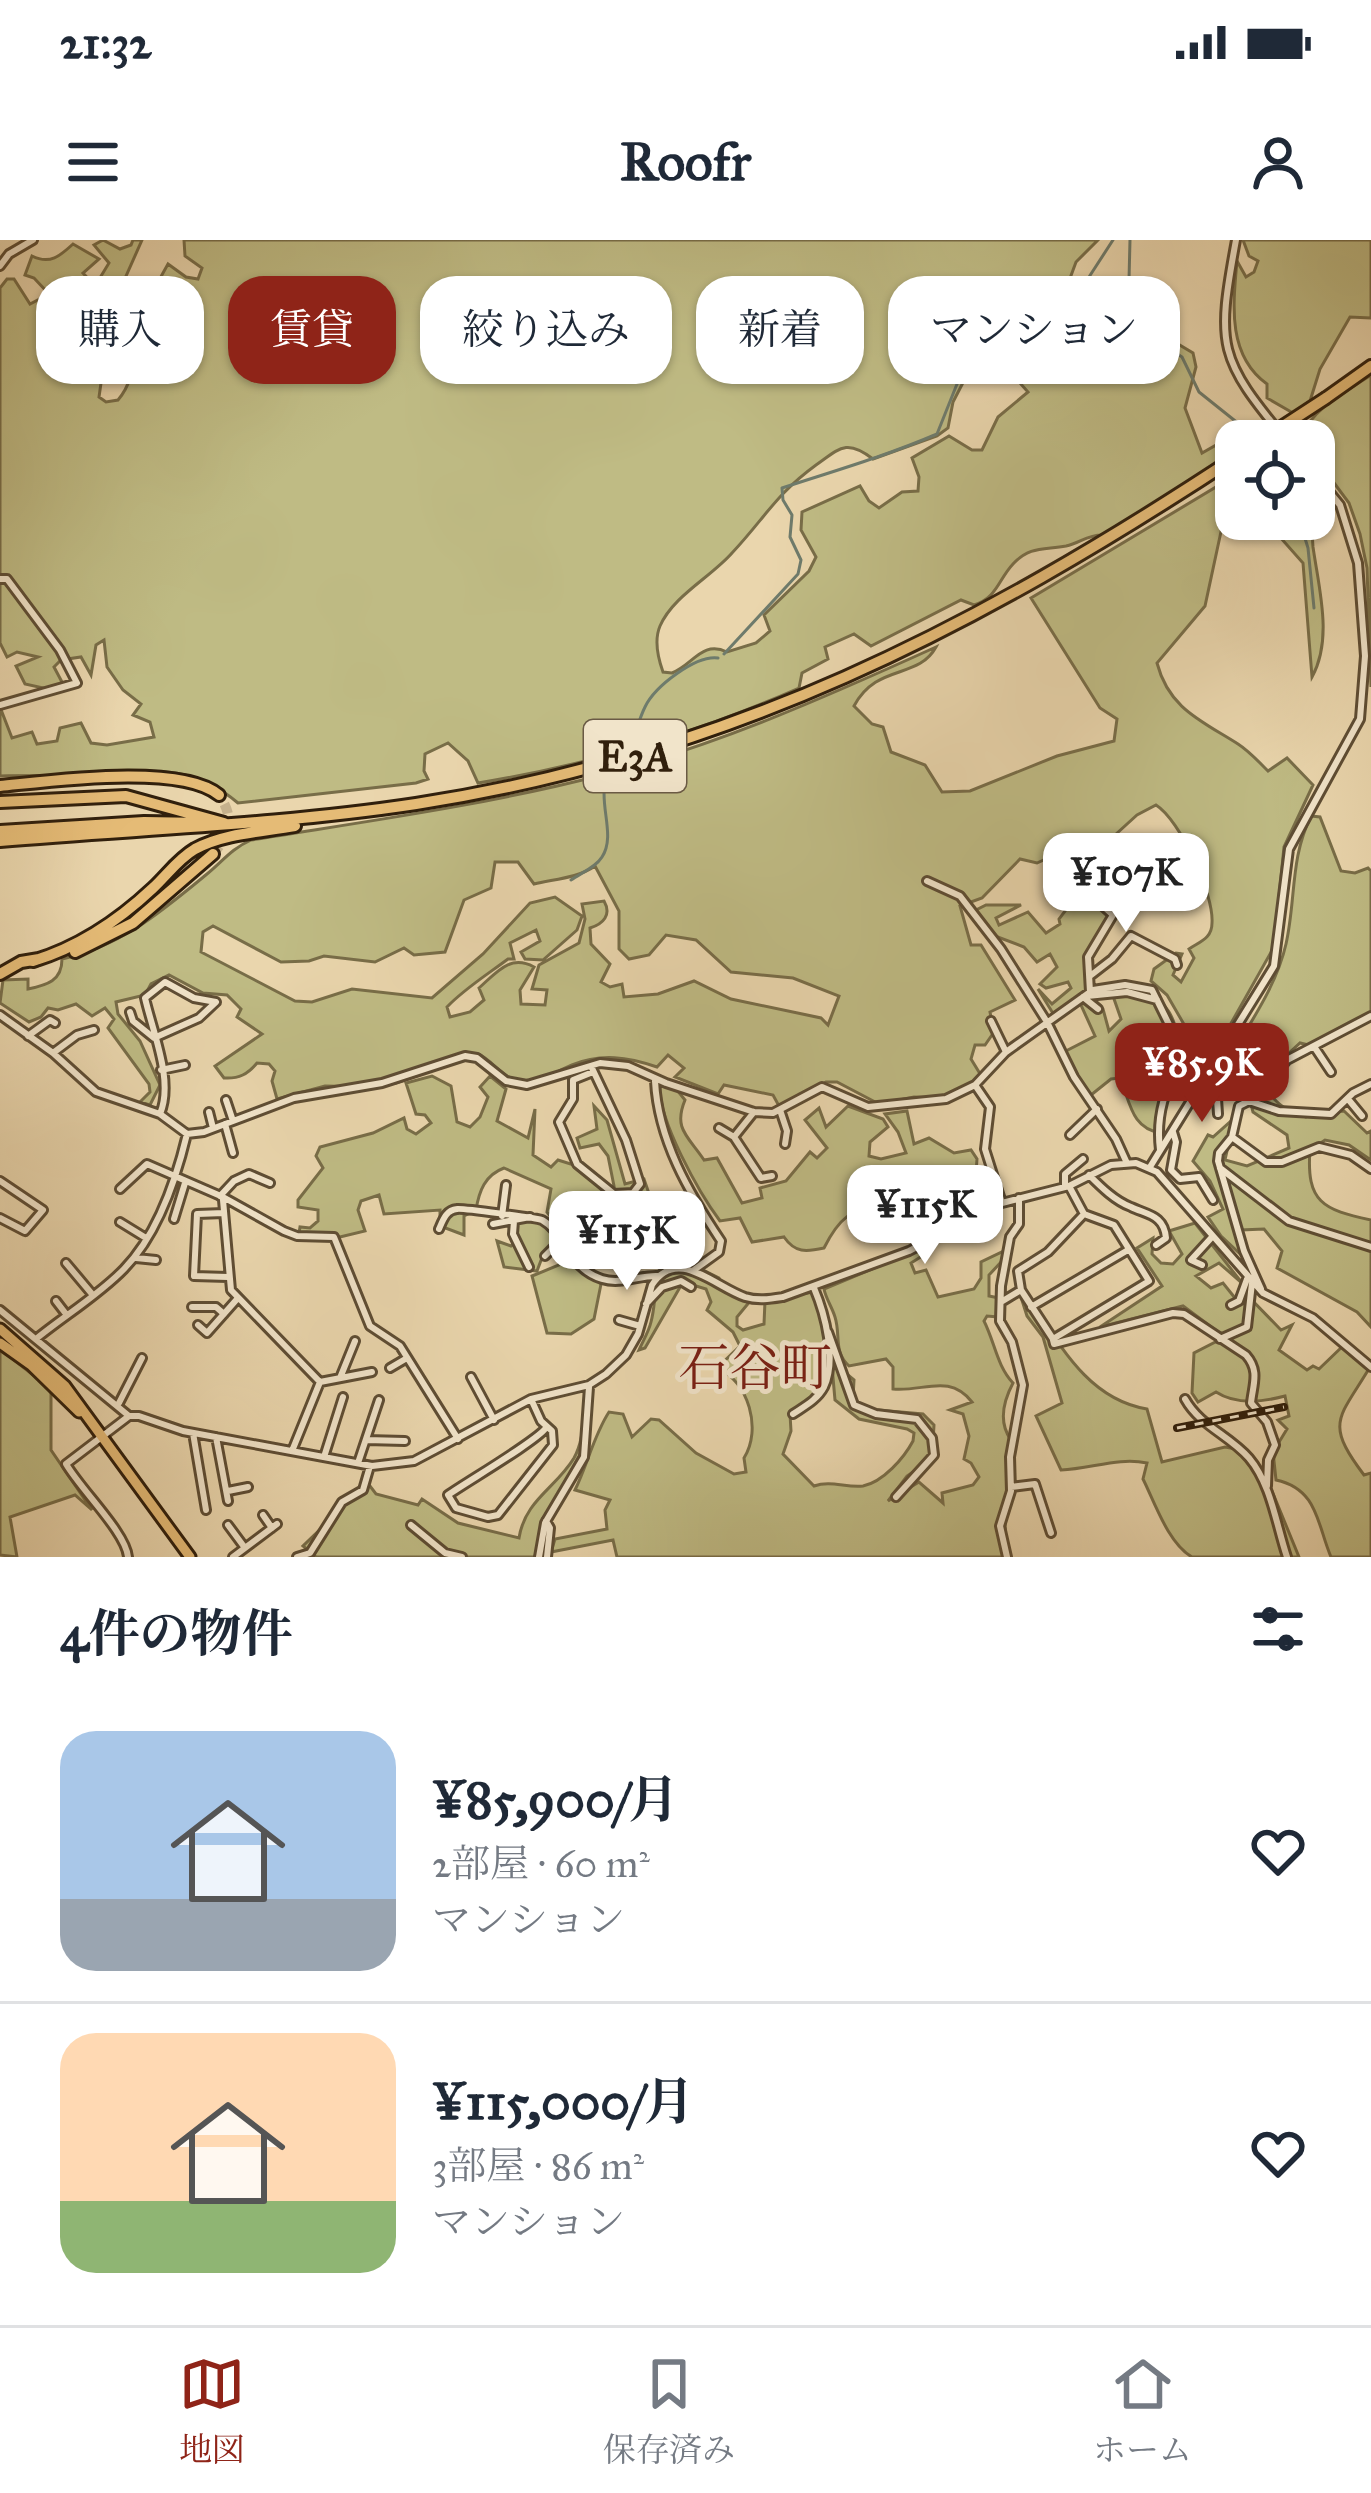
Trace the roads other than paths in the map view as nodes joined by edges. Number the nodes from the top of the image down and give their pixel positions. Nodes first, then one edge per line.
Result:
1 (33, 240) edge
2 (1236, 240) edge
3 (0, 266) edge
4 (1371, 366) edge
5 (1267, 420) edge
6 (1292, 420) edge
7 (1215, 471) edge
8 (1335, 499) edge
9 (0, 579) edge
10 (0, 705) edge
11 (0, 786) edge
12 (219, 796) dead end
13 (0, 802) edge
14 (414, 804) junction
15 (224, 823) junction
16 (254, 824) junction
17 (0, 831) edge
18 (0, 841) edge
19 (213, 854) tunnel mouth
20 (927, 881) dead end
21 (1093, 897) dead end
22 (33, 961) junction
23 (1177, 964) dead end
24 (0, 974) edge
25 (1090, 976) junction
26 (1086, 995) junction
27 (1098, 1009) dead end
28 (130, 1012) dead end
29 (0, 1016) edge
30 (1371, 1016) edge
31 (991, 1021) dead end
32 (1047, 1022) junction
33 (56, 1023) dead end
34 (94, 1030) dead end
35 (28, 1036) junction
36 (154, 1038) junction
37 (1315, 1048) junction
38 (1006, 1052) junction
39 (53, 1053) junction
40 (1186, 1059) junction
41 (1220, 1062) junction
42 (184, 1065) dead end
43 (592, 1069) junction
44 (161, 1070) junction
45 (1331, 1072) dead end
46 (655, 1079) junction
47 (1371, 1084) edge
48 (975, 1085) junction
49 (1348, 1099) junction
50 (226, 1100) dead end
51 (1097, 1108) junction
52 (780, 1111) junction
53 (209, 1112) dead end
54 (754, 1112) junction
55 (160, 1114) junction
56 (1219, 1114) dead end
57 (1362, 1116) dead end
58 (229, 1123) junction
59 (213, 1128) junction
60 (719, 1128) dead end
61 (1173, 1132) junction
62 (187, 1134) junction
63 (1070, 1135) dead end
64 (734, 1137) junction
65 (1232, 1137) junction
66 (785, 1144) dead end
67 (1160, 1151) junction
68 (233, 1154) dead end
69 (1083, 1159) dead end
70 (1126, 1161) junction
71 (1150, 1167) junction
72 (1220, 1168) junction
73 (1371, 1168) edge
74 (1089, 1175) junction
75 (772, 1176) dead end
76 (174, 1179) junction
77 (0, 1181) edge
78 (185, 1183) junction
79 (270, 1183) dead end
80 (506, 1185) dead end
81 (1067, 1187) junction
82 (120, 1189) dead end
83 (221, 1197) junction
84 (1018, 1198) junction
85 (1214, 1200) dead end
86 (1002, 1203) junction
87 (224, 1213) junction
88 (1084, 1214) junction
89 (502, 1216) junction
90 (530, 1217) junction
91 (0, 1218) edge
92 (174, 1219) dead end
93 (120, 1222) dead end
94 (514, 1222) junction
95 (493, 1224) dead end
96 (439, 1229) dead end
97 (1212, 1237) junction
98 (146, 1238) junction
99 (1156, 1245) dead end
100 (1371, 1247) edge
101 (1128, 1250) junction
102 (545, 1256) dead end
103 (570, 1257) junction
104 (134, 1258) junction
105 (156, 1260) dead end
106 (67, 1263) dead end
107 (1202, 1265) dead end
108 (530, 1267) dead end
109 (694, 1270) junction
110 (658, 1276) junction
111 (228, 1277) junction
112 (1250, 1281) junction
113 (691, 1287) dead end
114 (814, 1288) junction
115 (1021, 1290) junction
116 (1263, 1293) junction
117 (92, 1294) junction
118 (238, 1298) junction
119 (56, 1301) dead end
120 (1001, 1302) junction
121 (646, 1304) junction
122 (1231, 1305) dead end
123 (192, 1307) dead end
124 (1031, 1307) junction
125 (0, 1310) edge
126 (66, 1314) junction
127 (224, 1314) junction
128 (620, 1320) dead end
129 (198, 1325) dead end
130 (640, 1326) junction
131 (0, 1329) edge
132 (828, 1332) junction
133 (36, 1339) junction
134 (1220, 1339) junction
135 (1053, 1340) junction
136 (355, 1341) dead end
137 (0, 1343) edge
138 (142, 1358) dead end
139 (407, 1358) junction
140 (1371, 1367) edge
141 (390, 1368) dead end
142 (372, 1372) dead end
143 (470, 1377) dead end
144 (340, 1378) junction
145 (320, 1382) junction
146 (589, 1385) junction
147 (343, 1397) dead end
148 (1185, 1399) dead end
149 (379, 1400) dead end
150 (531, 1400) junction
151 (118, 1404) junction
152 (794, 1414) dead end
153 (129, 1416) junction
154 (494, 1420) junction
155 (546, 1428) junction
156 (194, 1433) junction
157 (99, 1434) junction
158 (216, 1437) junction
159 (458, 1439) junction
160 (366, 1440) junction
161 (405, 1441) dead end
162 (292, 1451) junction
163 (324, 1457) junction
164 (358, 1463) junction
165 (370, 1466) junction
166 (1011, 1486) junction
167 (1267, 1486) junction
168 (248, 1487) dead end
169 (226, 1491) junction
170 (896, 1497) dead end
171 (228, 1501) dead end
172 (206, 1510) dead end
173 (263, 1515) dead end
174 (228, 1525) dead end
175 (411, 1525) dead end
176 (1051, 1534) dead end
177 (245, 1548) junction
178 (128, 1557) edge
179 (190, 1557) edge
180 (232, 1557) edge
181 (297, 1557) edge
182 (462, 1557) edge
183 (543, 1557) edge
184 (1007, 1557) edge
185 (1286, 1557) edge

1 - 3 street
2 - 5 street
4 - 6 highway, bridge
7 - 14 highway, E3A
8 - 41 street
9 - 10 street
11 - 12 highway
13 - 15 highway
14 - 16 highway, E3A
14 - 22 highway
15 - 16 highway, E3A
15 - 17 highway, E3A
16 - 18 highway, E3A
19 - 22 highway
20 - 32 street
21 - 25 street
22 - 24 highway
23 - 25 street
25 - 26 street
26 - 27 street
26 - 32 street
26 - 40 street
28 - 36 street
29 - 35 street
30 - 37 street
31 - 38 street
32 - 38 street
32 - 51 street
33 - 35 street
34 - 39 street
35 - 39 street
36 - 36 street
36 - 44 street
37 - 41 street
37 - 45 street
38 - 48 street
39 - 55 street
40 - 41 street
40 - 67 street
41 - 56 street
41 - 61 street
42 - 44 street
43 - 43 street
43 - 46 street
43 - 58 street
44 - 55 street
46 - 54 street
46 - 109 street
47 - 49 street
48 - 52 street
48 - 86 street
49 - 57 street
49 - 65 street
50 - 58 street
51 - 63 street
51 - 70 street
52 - 54 street
52 - 66 street
53 - 59 street
54 - 64 street
55 - 62 street
58 - 59 street
58 - 68 street
59 - 62 street
60 - 64 street
61 - 67 street
61 - 85 street
62 - 76 street
64 - 75 street
65 - 72 street
65 - 73 street
67 - 71 street
69 - 81 street
70 - 71 street
70 - 74 street
71 - 97 street
72 - 100 street
72 - 116 street
74 - 81 street
74 - 99 street
76 - 78 street
76 - 82 street
76 - 98 street
77 - 91 street
78 - 83 street
78 - 92 street
79 - 83 street
80 - 89 street
81 - 84 street
81 - 88 street
83 - 87 street
83 - 139 street
84 - 86 street
84 - 120 street
86 - 114 street
87 - 111 street
87 - 111 street
88 - 101 street
88 - 115 street
89 - 90 street
89 - 96 street
90 - 94 street
90 - 103 street
93 - 98 street
94 - 95 street
94 - 108 street
97 - 107 street
97 - 112 street
98 - 104 street
101 - 124 street
101 - 135 street
102 - 103 street
103 - 110 street
104 - 105 street
104 - 117 street
106 - 117 street
109 - 110 street
109 - 114 street
110 - 121 street
111 - 118 street
112 - 116 street
112 - 122 street
112 - 134 street
113 - 121 street
114 - 132 street
115 - 120 street
115 - 124 street
116 - 140 street
117 - 126 street
118 - 127 street
118 - 145 street
119 - 126 street
120 - 166 street
121 - 130 street
123 - 127 street
124 - 135 street
125 - 133 street
126 - 133 street
127 - 129 street
128 - 130 street
130 - 146 street
131 - 157 main road
132 - 152 street
132 - 170 street
133 - 151 street
134 - 135 street
134 - 167 street
136 - 144 street
137 - 157 main road
138 - 151 street
139 - 141 street
139 - 159 street
142 - 144 street
143 - 154 street
144 - 145 street
145 - 162 street
146 - 150 street
146 - 183 street
147 - 163 street
148 - 167 street
149 - 160 street
150 - 154 street
150 - 155 street
151 - 153 street
153 - 156 street
153 - 157 street
154 - 159 street
155 - 155 street
156 - 158 street
156 - 172 street
157 - 178 street
157 - 179 main road
158 - 162 street
158 - 169 street
159 - 165 street
160 - 161 street
160 - 164 street
162 - 163 street
163 - 164 street
164 - 165 street
165 - 181 street
166 - 176 street
166 - 184 street
167 - 185 street
168 - 169 street
169 - 171 street
173 - 177 street
174 - 177 street
175 - 182 street
177 - 180 street

